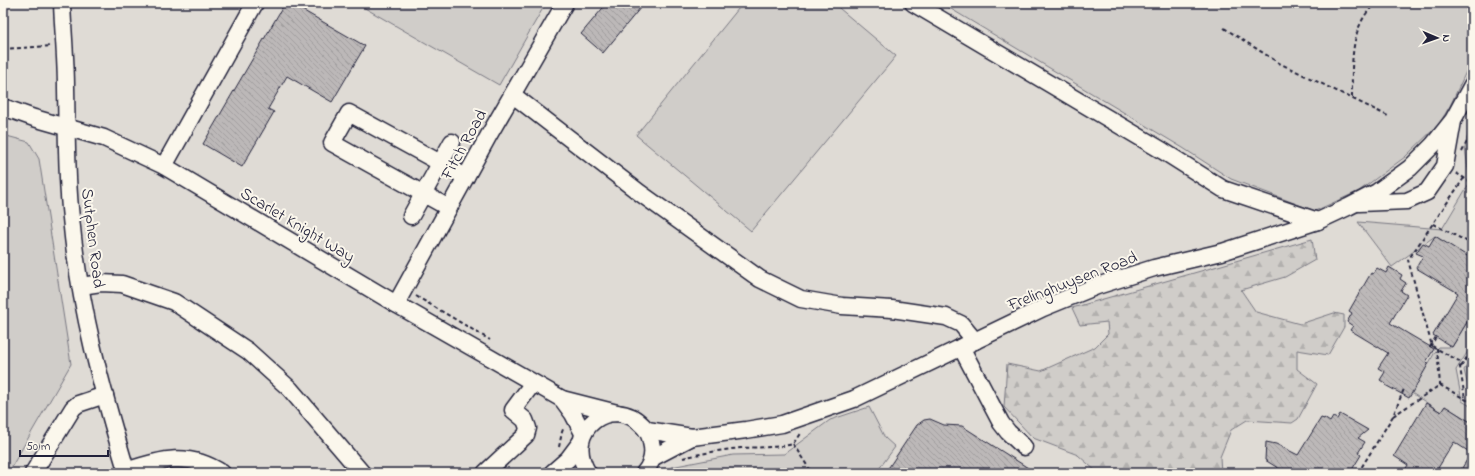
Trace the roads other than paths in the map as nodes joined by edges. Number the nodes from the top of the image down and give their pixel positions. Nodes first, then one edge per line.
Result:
1 (62, 3) edge
2 (255, 3) edge
3 (565, 3) edge
4 (913, 3) edge
5 (1472, 84) edge
6 (513, 95) junction
7 (3, 107) edge
8 (1453, 120) junction
9 (66, 126) junction
10 (452, 142) dead end
11 (440, 163) junction
12 (164, 166) junction
13 (466, 178) junction
14 (423, 193) junction
15 (1355, 203) junction
16 (449, 208) junction
17 (411, 216) dead end
18 (1318, 221) junction
19 (81, 286) junction
20 (396, 304) junction
21 (968, 344) junction
22 (533, 383) junction
23 (105, 395) junction
24 (562, 399) junction
25 (617, 413) junction
26 (647, 430) junction
27 (692, 437) junction
28 (582, 438) junction
29 (1024, 447) dead end
30 (647, 469) edge
31 (126, 472) edge
32 (33, 473) edge
33 (222, 473) edge
34 (362, 473) edge
35 (485, 473) edge
36 (552, 473) edge
37 (588, 473) edge

1 - 9 street, Sutphen Road
2 - 12 street
3 - 6 street, Fitch Road
4 - 18 street
5 - 8 street, Frelinghuysen Road
6 - 13 street, Fitch Road
6 - 21 street
7 - 9 street, Scarlet Knight Way
8 - 15 street, Frelinghuysen Road
8 - 15 street
9 - 12 street, Scarlet Knight Way
9 - 19 street, Sutphen Road
10 - 11 street
11 - 13 street
11 - 14 street
11 - 14 street
12 - 20 street, Scarlet Knight Way
13 - 16 street, Fitch Road
14 - 16 street
14 - 17 street
15 - 18 street, Frelinghuysen Road
16 - 20 street, Fitch Road
18 - 21 street, Frelinghuysen Road
19 - 23 street, Sutphen Road
19 - 34 street
20 - 22 street, Scarlet Knight Way
21 - 27 street, Frelinghuysen Road
21 - 29 street
22 - 24 street, Scarlet Knight Way
22 - 35 street
23 - 31 street, Sutphen Road
23 - 32 street
24 - 25 street
24 - 28 street
25 - 26 street
25 - 28 street
26 - 27 street, Frelinghuysen Road
26 - 30 street
27 - 30 street, Frelinghuysen Road
28 - 36 street
28 - 37 street
31 - 33 street

